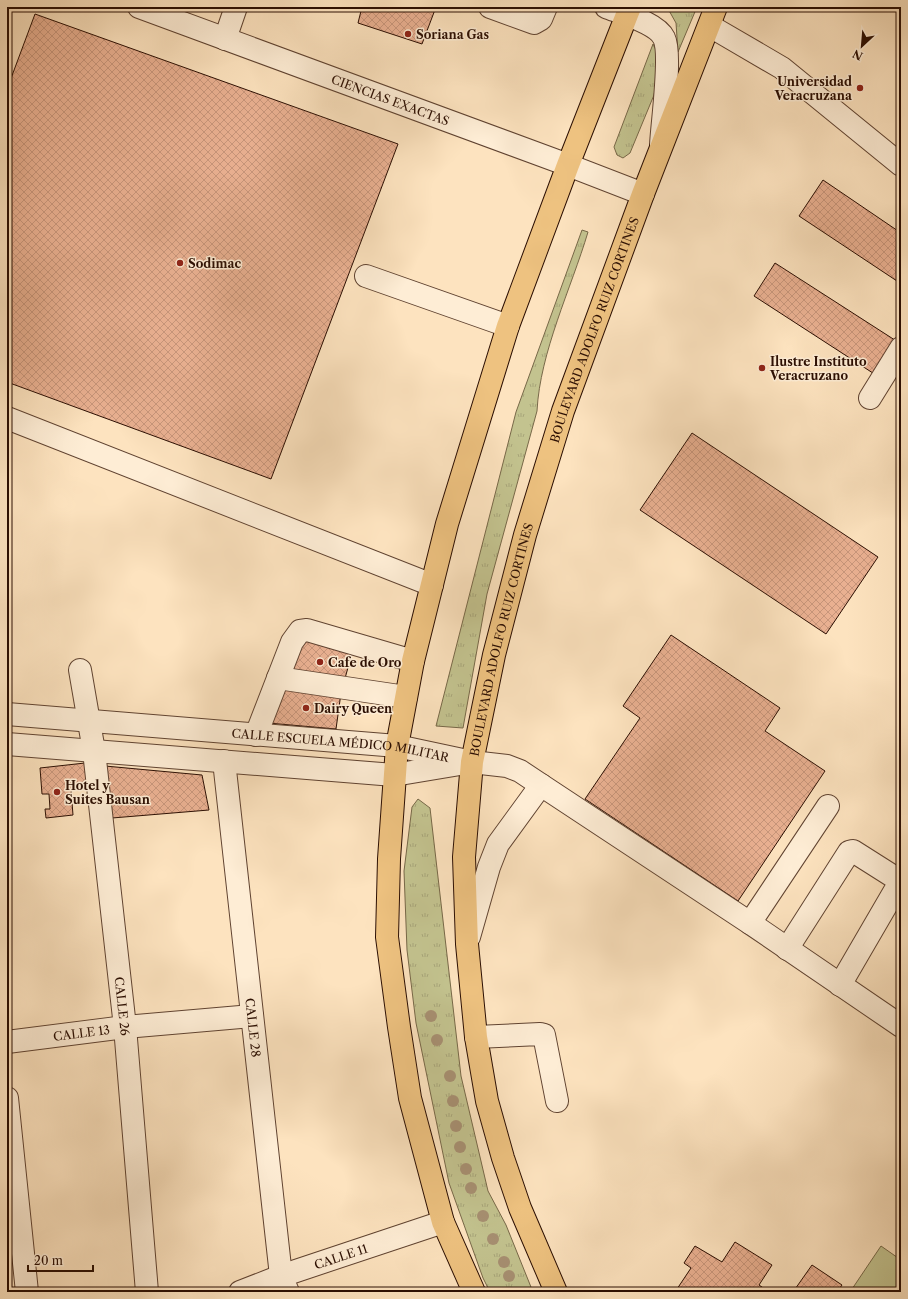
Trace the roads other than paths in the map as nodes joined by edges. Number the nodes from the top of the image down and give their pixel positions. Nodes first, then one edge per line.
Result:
1 (139, 7) edge
2 (236, 7) edge
3 (490, 7) edge
4 (546, 7) edge
5 (606, 7) edge
6 (628, 11) edge
7 (713, 16) edge
8 (225, 38) junction
9 (660, 148) junction
10 (568, 165) junction
11 (901, 165) edge
12 (642, 194) junction
13 (366, 276) dead end
14 (508, 326) junction
15 (901, 348) edge
16 (870, 398) dead end
17 (7, 418) edge
18 (432, 585) junction
19 (413, 661) junction
20 (80, 670) dead end
21 (278, 678) junction
22 (406, 697) junction
23 (7, 714) edge
24 (88, 721) junction
25 (256, 735) junction
26 (7, 744) edge
27 (397, 746) junction
28 (94, 751) junction
29 (224, 760) junction
30 (472, 762) junction
31 (394, 775) junction
32 (541, 785) junction
33 (828, 806) dead end
34 (750, 923) junction
35 (467, 944) junction
36 (787, 949) junction
37 (840, 984) junction
38 (252, 1016) junction
39 (901, 1026) edge
40 (125, 1027) junction
41 (476, 1037) junction
42 (7, 1042) edge
43 (7, 1098) edge
44 (557, 1101) dead end
45 (443, 1222) junction
46 (285, 1284) edge
47 (27, 1292) edge
48 (147, 1292) edge
49 (240, 1292) edge
50 (474, 1292) edge
51 (556, 1292) edge

1 - 8 street, CIENCIAS EXACTAS
2 - 8 street
3 - 4 street
5 - 6 street
6 - 9 street
6 - 10 main road
7 - 9 main road, BOULEVARD ADOLFO RUIZ CORTINES
7 - 11 street
8 - 10 street, CIENCIAS EXACTAS
9 - 12 main road, BOULEVARD ADOLFO RUIZ CORTINES
10 - 12 street, CIENCIAS EXACTAS
10 - 14 main road
12 - 30 main road, BOULEVARD ADOLFO RUIZ CORTINES
13 - 14 street
14 - 18 main road
15 - 16 street
17 - 18 street
18 - 19 main road
19 - 21 street
19 - 22 main road
20 - 24 street, CALLE 26
21 - 22 street
21 - 25 street
22 - 27 main road
23 - 24 street, CALLE ESCUELA MÉDICO MILITAR
24 - 25 street, CALLE ESCUELA MÉDICO MILITAR
24 - 28 street, CALLE 26
25 - 27 street, CALLE ESCUELA MÉDICO MILITAR
26 - 28 street, CALLE ESCUELA MÉDICO MILITAR
27 - 30 street, CALLE ESCUELA MÉDICO MILITAR
27 - 31 main road
28 - 29 street, CALLE ESCUELA MÉDICO MILITAR
28 - 40 street, CALLE 26
29 - 31 street, CALLE ESCUELA MÉDICO MILITAR
29 - 38 street, CALLE 28
30 - 31 street, CALLE ESCUELA MÉDICO MILITAR
30 - 32 street
30 - 35 main road, BOULEVARD ADOLFO RUIZ CORTINES
31 - 45 main road
32 - 34 street
32 - 35 street
33 - 34 street
34 - 36 street
35 - 41 main road, BOULEVARD ADOLFO RUIZ CORTINES
36 - 37 street
36 - 37 street
37 - 39 street
38 - 40 street, CALLE 13
38 - 46 street, CALLE 28
40 - 42 street, CALLE 13
40 - 48 street, CALLE 26
41 - 44 street
41 - 51 main road, BOULEVARD ADOLFO RUIZ CORTINES
43 - 47 street
45 - 46 street, CALLE 11
45 - 50 main road
46 - 49 street, CALLE 11

